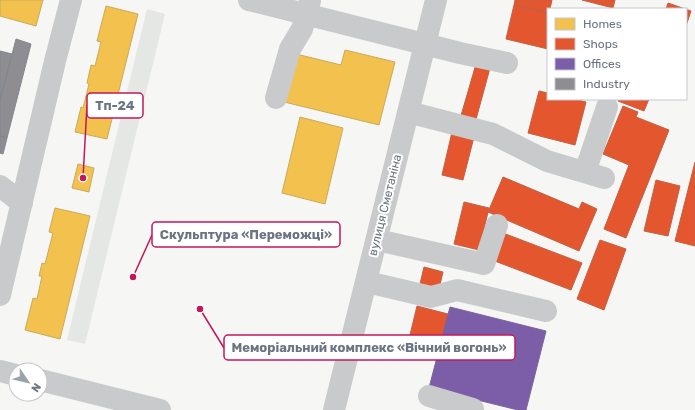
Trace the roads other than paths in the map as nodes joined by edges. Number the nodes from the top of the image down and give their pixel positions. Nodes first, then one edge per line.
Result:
1 (72, 0) edge
2 (249, 0) edge
3 (436, 0) edge
4 (309, 7) edge
5 (425, 44) junction
6 (507, 63) dead end
7 (276, 98) dead end
8 (607, 107) dead end
9 (408, 112) junction
10 (0, 186) edge
11 (22, 203) junction
12 (497, 225) dead end
13 (377, 240) junction
14 (367, 282) junction
15 (1, 285) edge
16 (546, 311) dead end
17 (48, 382) edge
18 (428, 396) dead end
19 (160, 410) edge
20 (334, 410) edge
21 (476, 410) edge

1 - 11 street
2 - 4 street
3 - 5 street, вулиця Сметаніна
4 - 5 street
4 - 7 street
5 - 6 street
5 - 9 street, вулиця Сметаніна
8 - 9 street
9 - 13 street, вулиця Сметаніна
10 - 11 street
11 - 15 street
12 - 13 street
13 - 14 street, вулиця Сметаніна
14 - 16 street
14 - 20 street, вулиця Сметаніна
17 - 19 street
18 - 21 street

